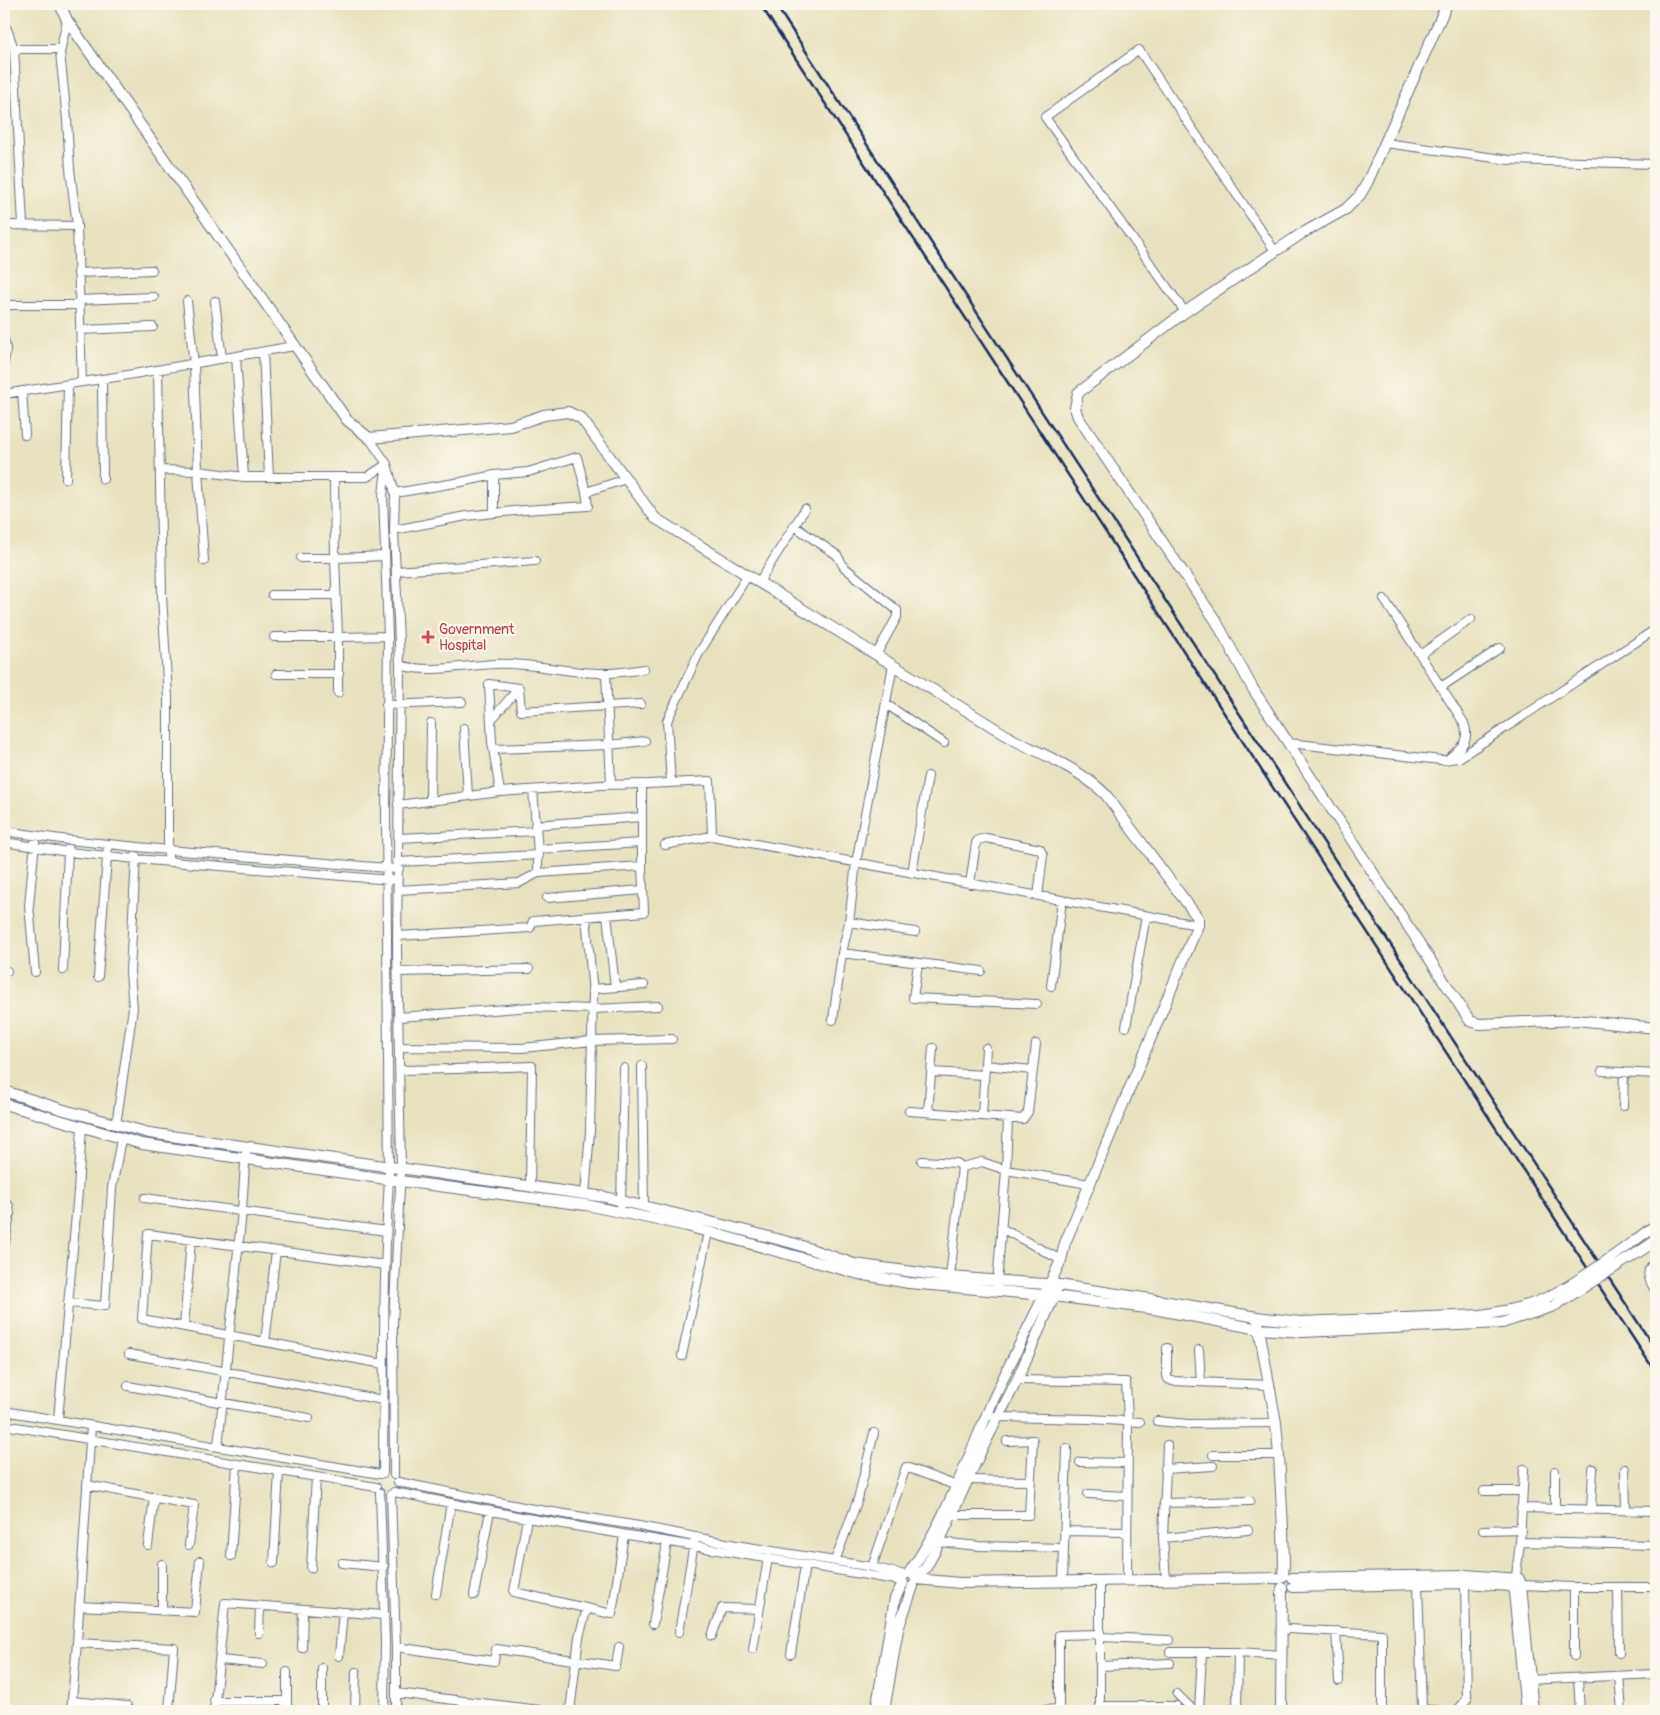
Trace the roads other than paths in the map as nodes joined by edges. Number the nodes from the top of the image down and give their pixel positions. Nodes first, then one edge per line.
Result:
1 (60, 4) edge
2 (1446, 4) edge
3 (67, 20) junction
4 (4, 29) edge
5 (14, 49) junction
6 (61, 49) junction
7 (1385, 142) junction
8 (1656, 164) edge
9 (4, 225) edge
10 (23, 225) junction
11 (77, 226) junction
12 (1275, 251) junction
13 (152, 270) dead end
14 (78, 273) junction
15 (154, 298) dead end
16 (187, 301) dead end
17 (215, 301) dead end
18 (79, 303) junction
19 (4, 305) edge
20 (1185, 312) junction
21 (154, 327) dead end
22 (80, 330) junction
23 (4, 339) edge
24 (294, 346) junction
25 (263, 352) junction
26 (236, 356) junction
27 (222, 359) junction
28 (4, 363) edge
29 (194, 364) junction
30 (158, 370) junction
31 (102, 379) junction
32 (82, 382) junction
33 (68, 384) junction
34 (22, 391) junction
35 (4, 394) edge
36 (25, 435) dead end
37 (369, 438) junction
38 (387, 464) junction
39 (160, 470) junction
40 (198, 471) junction
41 (494, 475) junction
42 (244, 477) junction
43 (270, 477) junction
44 (334, 478) junction
45 (66, 479) dead end
46 (103, 479) dead end
47 (626, 479) junction
48 (586, 492) junction
49 (395, 493) junction
50 (805, 509) dead end
51 (494, 513) junction
52 (794, 526) junction
53 (394, 530) junction
54 (385, 556) junction
55 (301, 558) dead end
56 (335, 558) junction
57 (204, 561) dead end
58 (535, 561) dead end
59 (396, 571) junction
60 (748, 576) junction
61 (759, 582) junction
62 (336, 594) junction
63 (272, 595) dead end
64 (1384, 598) dead end
65 (1471, 619) dead end
66 (1656, 629) edge
67 (388, 636) junction
68 (274, 637) dead end
69 (338, 637) junction
70 (1500, 648) dead end
71 (876, 655) junction
72 (1420, 655) junction
73 (400, 665) junction
74 (893, 665) junction
75 (644, 669) dead end
76 (606, 673) junction
77 (276, 674) dead end
78 (339, 674) junction
79 (1441, 687) junction
80 (519, 688) junction
81 (338, 693) dead end
82 (462, 702) dead end
83 (641, 704) dead end
84 (886, 704) junction
85 (386, 705) junction
86 (399, 705) junction
87 (608, 707) junction
88 (491, 720) junction
89 (431, 723) dead end
90 (464, 728) dead end
91 (645, 741) dead end
92 (944, 743) dead end
93 (1289, 743) junction
94 (609, 745) junction
95 (494, 750) junction
96 (1447, 760) junction
97 (928, 776) dead end
98 (672, 783) junction
99 (611, 784) junction
100 (642, 784) junction
101 (533, 790) junction
102 (500, 792) junction
103 (468, 796) junction
104 (430, 801) junction
105 (398, 805) junction
106 (642, 817) junction
107 (535, 828) junction
108 (4, 831) edge
109 (36, 835) junction
110 (712, 836) junction
111 (399, 838) junction
112 (68, 840) junction
113 (4, 842) edge
114 (642, 843) junction
115 (108, 844) junction
116 (665, 845) dead end
117 (35, 847) junction
118 (136, 847) junction
119 (168, 850) junction
120 (68, 852) junction
121 (538, 852) junction
122 (107, 856) junction
123 (136, 859) junction
124 (168, 862) junction
125 (856, 863) junction
126 (398, 865) junction
127 (642, 866) junction
128 (386, 867) junction
129 (538, 873) junction
130 (912, 873) junction
131 (386, 880) junction
132 (398, 881) junction
133 (970, 884) junction
134 (398, 890) junction
135 (643, 890) junction
136 (1038, 896) junction
137 (547, 898) dead end
138 (1062, 900) junction
139 (607, 915) junction
140 (1146, 916) junction
141 (586, 917) junction
142 (849, 922) junction
143 (1198, 925) junction
144 (915, 932) dead end
145 (398, 936) junction
146 (842, 953) junction
147 (918, 964) junction
148 (529, 969) dead end
149 (63, 970) dead end
150 (981, 970) dead end
151 (35, 972) dead end
152 (398, 972) junction
153 (98, 977) dead end
154 (644, 985) dead end
155 (1051, 986) dead end
156 (615, 987) junction
157 (592, 989) junction
158 (1037, 1004) dead end
159 (658, 1006) dead end
160 (592, 1010) junction
161 (399, 1017) junction
162 (833, 1020) dead end
163 (1126, 1027) dead end
164 (1656, 1028) edge
165 (672, 1039) dead end
166 (592, 1041) junction
167 (1036, 1044) dead end
168 (399, 1047) junction
169 (933, 1048) dead end
170 (986, 1048) dead end
171 (985, 1065) junction
172 (642, 1066) dead end
173 (624, 1068) dead end
174 (399, 1070) junction
175 (1032, 1070) junction
176 (1602, 1071) dead end
177 (931, 1072) junction
178 (1624, 1072) junction
179 (1656, 1074) edge
180 (984, 1075) junction
181 (4, 1090) edge
182 (4, 1104) edge
183 (1623, 1106) dead end
184 (909, 1111) dead end
185 (928, 1112) junction
186 (982, 1116) junction
187 (1008, 1118) junction
188 (116, 1125) junction
189 (82, 1127) junction
190 (121, 1139) junction
191 (246, 1153) junction
192 (922, 1161) dead end
193 (389, 1167) junction
194 (962, 1167) junction
195 (400, 1168) junction
196 (1006, 1170) junction
197 (394, 1180) junction
198 (1089, 1184) junction
199 (530, 1187) junction
200 (584, 1195) junction
201 (145, 1198) dead end
202 (4, 1202) edge
203 (621, 1207) junction
204 (644, 1207) junction
205 (242, 1210) junction
206 (1656, 1226) edge
207 (1001, 1228) junction
208 (386, 1231) junction
209 (708, 1232) junction
210 (191, 1240) junction
211 (1656, 1241) edge
212 (4, 1247) edge
213 (239, 1247) junction
214 (276, 1251) junction
215 (1656, 1261) edge
216 (1060, 1264) junction
217 (385, 1265) junction
218 (950, 1277) junction
219 (1054, 1285) junction
220 (997, 1286) junction
221 (1656, 1292) edge
222 (1049, 1296) junction
223 (68, 1303) junction
224 (1258, 1318) junction
225 (184, 1327) junction
226 (1302, 1327) junction
227 (1259, 1329) junction
228 (230, 1335) junction
229 (265, 1342) junction
230 (1167, 1348) dead end
231 (1199, 1350) dead end
232 (129, 1354) dead end
233 (682, 1356) dead end
234 (383, 1364) junction
235 (227, 1370) junction
236 (1017, 1380) junction
237 (1200, 1382) junction
238 (1270, 1385) junction
239 (128, 1386) dead end
240 (384, 1400) junction
241 (223, 1402) junction
242 (4, 1411) edge
243 (992, 1416) junction
244 (309, 1418) dead end
245 (58, 1420) junction
246 (1128, 1421) junction
247 (1157, 1421) dead end
248 (1140, 1422) dead end
249 (1276, 1423) junction
250 (4, 1425) edge
251 (91, 1426) junction
252 (874, 1433) dead end
253 (90, 1440) junction
254 (1007, 1441) dead end
255 (1167, 1445) dead end
256 (218, 1447) junction
257 (1067, 1448) dead end
258 (1279, 1454) junction
259 (1213, 1455) dead end
260 (1080, 1462) dead end
261 (1127, 1462) junction
262 (237, 1464) junction
263 (1212, 1466) dead end
264 (1165, 1469) junction
265 (1524, 1469) dead end
266 (1593, 1469) dead end
267 (1625, 1470) dead end
268 (279, 1471) junction
269 (1555, 1471) dead end
270 (382, 1474) junction
271 (316, 1477) junction
272 (396, 1479) junction
273 (968, 1480) junction
274 (1031, 1481) junction
275 (87, 1485) junction
276 (957, 1486) junction
277 (378, 1490) junction
278 (1484, 1491) dead end
279 (1522, 1492) junction
280 (392, 1493) junction
281 (1088, 1494) dead end
282 (1127, 1496) junction
283 (154, 1497) junction
284 (1250, 1501) dead end
285 (1164, 1503) junction
286 (451, 1504) junction
287 (1521, 1508) junction
288 (1555, 1509) junction
289 (1591, 1510) junction
290 (490, 1511) junction
291 (1626, 1511) junction
292 (1656, 1511) edge
293 (952, 1514) junction
294 (527, 1518) junction
295 (1521, 1528) junction
296 (1248, 1530) dead end
297 (1483, 1530) dead end
298 (1064, 1531) junction
299 (1127, 1532) junction
300 (624, 1535) junction
301 (695, 1537) junction
302 (1164, 1538) junction
303 (939, 1542) junction
304 (1520, 1542) junction
305 (667, 1543) junction
306 (148, 1545) dead end
307 (189, 1545) dead end
308 (1656, 1545) edge
309 (693, 1547) junction
310 (1064, 1548) junction
311 (231, 1556) dead end
312 (768, 1558) junction
313 (200, 1561) dead end
314 (835, 1561) junction
315 (274, 1562) dead end
316 (342, 1563) dead end
317 (162, 1564) dead end
318 (805, 1564) junction
319 (384, 1567) junction
320 (872, 1567) junction
321 (311, 1568) dead end
322 (910, 1580) junction
323 (1127, 1580) junction
324 (1166, 1580) junction
325 (1063, 1581) junction
326 (1286, 1582) junction
327 (1465, 1583) junction
328 (1100, 1584) junction
329 (1418, 1584) junction
330 (1517, 1584) junction
331 (1574, 1587) junction
332 (1618, 1587) junction
333 (1656, 1587) edge
334 (436, 1594) dead end
335 (474, 1595) dead end
336 (79, 1606) junction
337 (260, 1606) junction
338 (587, 1608) junction
339 (303, 1609) junction
340 (759, 1609) junction
341 (162, 1610) junction
342 (343, 1612) junction
343 (384, 1616) junction
344 (653, 1624) dead end
345 (1288, 1629) junction
346 (1336, 1631) junction
347 (259, 1632) dead end
348 (678, 1632) dead end
349 (712, 1636) dead end
350 (1100, 1636) junction
351 (1169, 1640) dead end
352 (77, 1643) junction
353 (619, 1646) dead end
354 (396, 1647) junction
355 (302, 1648) dead end
356 (753, 1649) dead end
357 (1170, 1652) dead end
358 (1238, 1652) junction
359 (1202, 1653) junction
360 (1618, 1653) dead end
361 (791, 1654) dead end
362 (1281, 1655) junction
363 (339, 1656) dead end
364 (1574, 1656) dead end
365 (220, 1660) junction
366 (576, 1661) junction
367 (1170, 1663) dead end
368 (263, 1664) dead end
369 (1101, 1666) junction
370 (322, 1668) dead end
371 (287, 1672) dead end
372 (356, 1672) dead end
373 (1656, 1674) edge
374 (1619, 1676) junction
375 (1578, 1678) junction
376 (1527, 1680) junction
377 (1339, 1681) dead end
378 (396, 1693) junction
379 (1177, 1694) dead end
380 (72, 1701) junction
381 (214, 1701) junction
382 (287, 1701) junction
383 (1176, 1706) dead end
384 (1100, 1708) edge
385 (1059, 1710) edge
386 (1422, 1710) edge
387 (71, 1711) edge
388 (126, 1711) edge
389 (168, 1711) edge
390 (214, 1711) edge
391 (287, 1711) edge
392 (322, 1711) edge
393 (355, 1711) edge
394 (384, 1711) edge
395 (396, 1711) edge
396 (548, 1711) edge
397 (570, 1711) edge
398 (876, 1711) edge
399 (884, 1711) edge
400 (1024, 1711) edge
401 (1194, 1711) edge
402 (1199, 1711) edge
403 (1237, 1711) edge
404 (1281, 1711) edge
405 (1287, 1711) edge
406 (1384, 1711) edge
407 (1443, 1711) edge
408 (1457, 1711) edge
409 (1526, 1711) edge
410 (1533, 1711) edge
411 (1580, 1711) edge
412 (1622, 1711) edge

1 - 3 street
2 - 7 street
3 - 6 street
3 - 24 street
4 - 5 street
5 - 6 street
5 - 10 street
6 - 11 street
7 - 8 street
7 - 12 street
9 - 10 street
10 - 11 street
11 - 14 street
12 - 20 street
12 - 20 street
13 - 14 street
14 - 18 street
15 - 18 street
16 - 29 street
17 - 27 street
18 - 19 street
18 - 22 street
20 - 93 street
21 - 22 street
22 - 32 street
23 - 28 street
24 - 25 street
24 - 37 street
25 - 26 street
25 - 43 street
26 - 27 street
26 - 42 street
27 - 29 street
29 - 30 street
29 - 40 street
30 - 31 street
30 - 39 street
31 - 32 street
31 - 46 street
32 - 33 street
33 - 34 street
33 - 45 street
34 - 35 street
34 - 36 street
37 - 38 street
37 - 47 street
38 - 44 street
38 - 49 street
38 - 54 street
39 - 40 street
39 - 119 street
40 - 42 street
40 - 57 street
41 - 48 street
41 - 49 street
41 - 51 street
42 - 43 street
43 - 44 street
44 - 56 street
47 - 48 street
47 - 60 street
48 - 51 street
49 - 53 street
50 - 52 street
51 - 53 street
52 - 61 street
52 - 71 street
53 - 59 street
54 - 56 street
54 - 67 street
55 - 56 street
56 - 62 street
58 - 59 street
59 - 73 street
60 - 61 street
60 - 98 street
61 - 71 street
62 - 63 street
62 - 69 street
64 - 72 street
65 - 72 street
66 - 96 street
67 - 69 street
67 - 85 street
68 - 69 street
69 - 78 street
70 - 79 street
71 - 74 street
72 - 79 street
73 - 76 street
73 - 86 street
74 - 84 street
74 - 143 street
75 - 76 street
76 - 87 street
77 - 78 street
78 - 81 street
79 - 96 street
80 - 87 street
80 - 88 street
80 - 88 street
82 - 86 street
83 - 87 street
84 - 92 street
84 - 125 street
85 - 86 street
85 - 128 street
86 - 105 street
87 - 94 street
88 - 95 street
89 - 104 street
90 - 103 street
91 - 94 street
93 - 96 street
93 - 164 street
94 - 95 street
94 - 99 street
95 - 102 street
97 - 130 street
98 - 100 street
98 - 110 street
99 - 100 street
99 - 101 street
100 - 106 street
101 - 102 street
101 - 107 street
102 - 103 street
103 - 104 street
104 - 105 street
105 - 111 street
106 - 107 street
106 - 114 street
107 - 111 street
107 - 121 street
108 - 109 street
109 - 112 street
109 - 117 street
110 - 116 street
110 - 125 street
111 - 126 street
112 - 115 street
112 - 120 street
113 - 117 street
114 - 121 street
114 - 127 street
115 - 118 street
115 - 122 street
117 - 120 street
117 - 151 street
118 - 119 street
118 - 123 street
119 - 124 street
119 - 128 street
120 - 122 street
120 - 149 street
121 - 126 street
121 - 129 street
122 - 123 street
122 - 153 street
123 - 124 street
123 - 188 street
124 - 131 street
125 - 130 street
125 - 142 street
126 - 128 street
126 - 132 street
127 - 129 street
127 - 135 street
128 - 131 street
129 - 134 street
130 - 133 street
131 - 132 street
131 - 193 street
132 - 134 street
133 - 136 street
133 - 136 street
134 - 145 street
135 - 137 street
135 - 139 street
136 - 138 street
138 - 140 street
138 - 155 street
139 - 141 street
139 - 156 street
140 - 143 street
140 - 163 street
141 - 145 street
141 - 157 street
142 - 144 street
142 - 146 street
143 - 198 street
145 - 152 street
146 - 147 street
146 - 162 street
147 - 150 street
147 - 158 street
148 - 152 street
152 - 161 street
154 - 156 street
156 - 157 street
157 - 160 street
159 - 160 street
160 - 161 street
160 - 166 street
161 - 168 street
165 - 166 street
166 - 168 street
166 - 200 street
167 - 175 street
168 - 174 street
169 - 177 street
170 - 171 street
171 - 175 street
171 - 180 street
172 - 204 street
173 - 203 street
174 - 195 street
174 - 199 street
175 - 187 street
176 - 178 street
177 - 180 street
177 - 185 street
178 - 179 street
178 - 183 street
180 - 186 street
181 - 188 street
182 - 189 street
184 - 185 street
185 - 186 street
186 - 187 street
187 - 196 street
188 - 191 street
189 - 190 street
189 - 223 street
190 - 191 street
190 - 223 street
191 - 193 street
191 - 197 street
191 - 205 street
192 - 194 street
193 - 195 street
193 - 197 street
194 - 196 street
194 - 218 street
195 - 197 street
195 - 199 street
196 - 198 street
196 - 207 street
197 - 203 street
197 - 208 street
197 - 272 street
198 - 216 street
199 - 200 street
200 - 203 street
201 - 205 street
202 - 212 street
203 - 204 street
203 - 209 street
204 - 218 street
205 - 208 street
205 - 213 street
206 - 226 street, bridge
207 - 216 street
207 - 220 street
208 - 217 street
209 - 220 street
209 - 233 street
210 - 213 street
210 - 225 street
210 - 225 street
211 - 226 street, bridge
213 - 214 street
213 - 228 street
214 - 217 street
214 - 229 street
215 - 221 street
216 - 219 street
217 - 234 street
218 - 220 street
219 - 220 street
219 - 222 street
219 - 224 street
220 - 222 street
222 - 227 street
222 - 236 street
222 - 243 street
223 - 245 street
224 - 226 street
224 - 227 street
225 - 228 street
226 - 227 street
227 - 238 street
228 - 229 street
228 - 235 street
229 - 234 street
230 - 237 street
231 - 237 street
232 - 235 street
234 - 240 street
235 - 240 street
235 - 241 street
236 - 243 street
236 - 246 street
237 - 238 street
238 - 249 street
239 - 241 street
240 - 270 street
241 - 244 street
241 - 256 street
242 - 245 street
243 - 246 street
243 - 273 street
243 - 276 street
245 - 251 street
246 - 248 street
246 - 261 street
247 - 249 street
249 - 258 street
250 - 253 street
251 - 253 street
251 - 256 street
252 - 314 street
253 - 262 street
253 - 275 street
254 - 274 street
255 - 264 street
256 - 270 street
257 - 298 street
258 - 259 street
258 - 326 street
260 - 261 street
261 - 282 street
262 - 268 street
262 - 311 street
263 - 264 street
264 - 285 street
265 - 279 street
266 - 289 street
267 - 291 street
268 - 271 street
268 - 315 street
269 - 288 street
270 - 272 street
270 - 277 street
271 - 277 street
271 - 321 street
272 - 280 street
272 - 301 street
273 - 274 street
273 - 293 street
274 - 293 street
275 - 283 street
275 - 336 street
276 - 320 street
276 - 322 street
277 - 280 street
277 - 319 street
278 - 279 street
279 - 287 street
280 - 286 street
280 - 354 street
281 - 282 street
282 - 299 street
283 - 306 street
283 - 307 street
284 - 285 street
285 - 302 street
286 - 290 street
286 - 334 street
287 - 288 street
287 - 295 street
288 - 289 street
289 - 291 street
290 - 294 street
290 - 335 street
291 - 292 street
293 - 303 street
294 - 300 street
294 - 338 street
295 - 297 street
295 - 304 street
296 - 302 street
298 - 299 street
298 - 310 street
299 - 323 street
300 - 305 street
300 - 338 street
301 - 309 street
301 - 314 street
302 - 324 street
303 - 310 street
303 - 322 street
304 - 308 street
304 - 330 street
305 - 309 street
305 - 344 street
309 - 312 street
309 - 348 street
310 - 325 street
312 - 318 street
312 - 340 street
313 - 341 street
314 - 320 street
316 - 319 street
317 - 341 street
318 - 322 street
318 - 361 street
319 - 343 street
320 - 322 street
322 - 325 street
322 - 328 street
322 - 398 street
322 - 399 street
323 - 324 street
323 - 328 street
324 - 326 street
325 - 328 street
326 - 328 street
326 - 329 street
326 - 330 street
326 - 345 street
326 - 362 street
327 - 329 street
327 - 330 street
327 - 408 street
328 - 350 street
329 - 386 street
330 - 331 street
330 - 376 street
331 - 332 street
331 - 364 street
332 - 333 street
332 - 360 street
336 - 341 street
336 - 352 street
337 - 339 street
337 - 347 street
337 - 365 street
338 - 366 street
339 - 342 street
339 - 355 street
340 - 349 street
340 - 356 street
342 - 343 street
342 - 363 street
343 - 394 street
345 - 346 street
345 - 405 street
346 - 377 street
346 - 406 street
350 - 351 street
350 - 369 street
350 - 385 street
352 - 380 street
352 - 389 street
353 - 366 street
354 - 366 street
354 - 378 street
357 - 359 street
358 - 359 street
358 - 362 street
358 - 403 street
359 - 402 street
362 - 404 street
365 - 368 street
365 - 381 street
366 - 397 street
367 - 369 street
369 - 384 street
370 - 392 street
371 - 382 street
372 - 393 street
373 - 374 street
374 - 375 street
374 - 412 street
375 - 376 street
375 - 411 street
376 - 409 street
376 - 410 street
378 - 395 street
378 - 396 street
379 - 401 street
380 - 387 street
380 - 388 street
381 - 382 street
381 - 390 street
382 - 391 street
383 - 384 street
385 - 400 street
386 - 407 street

